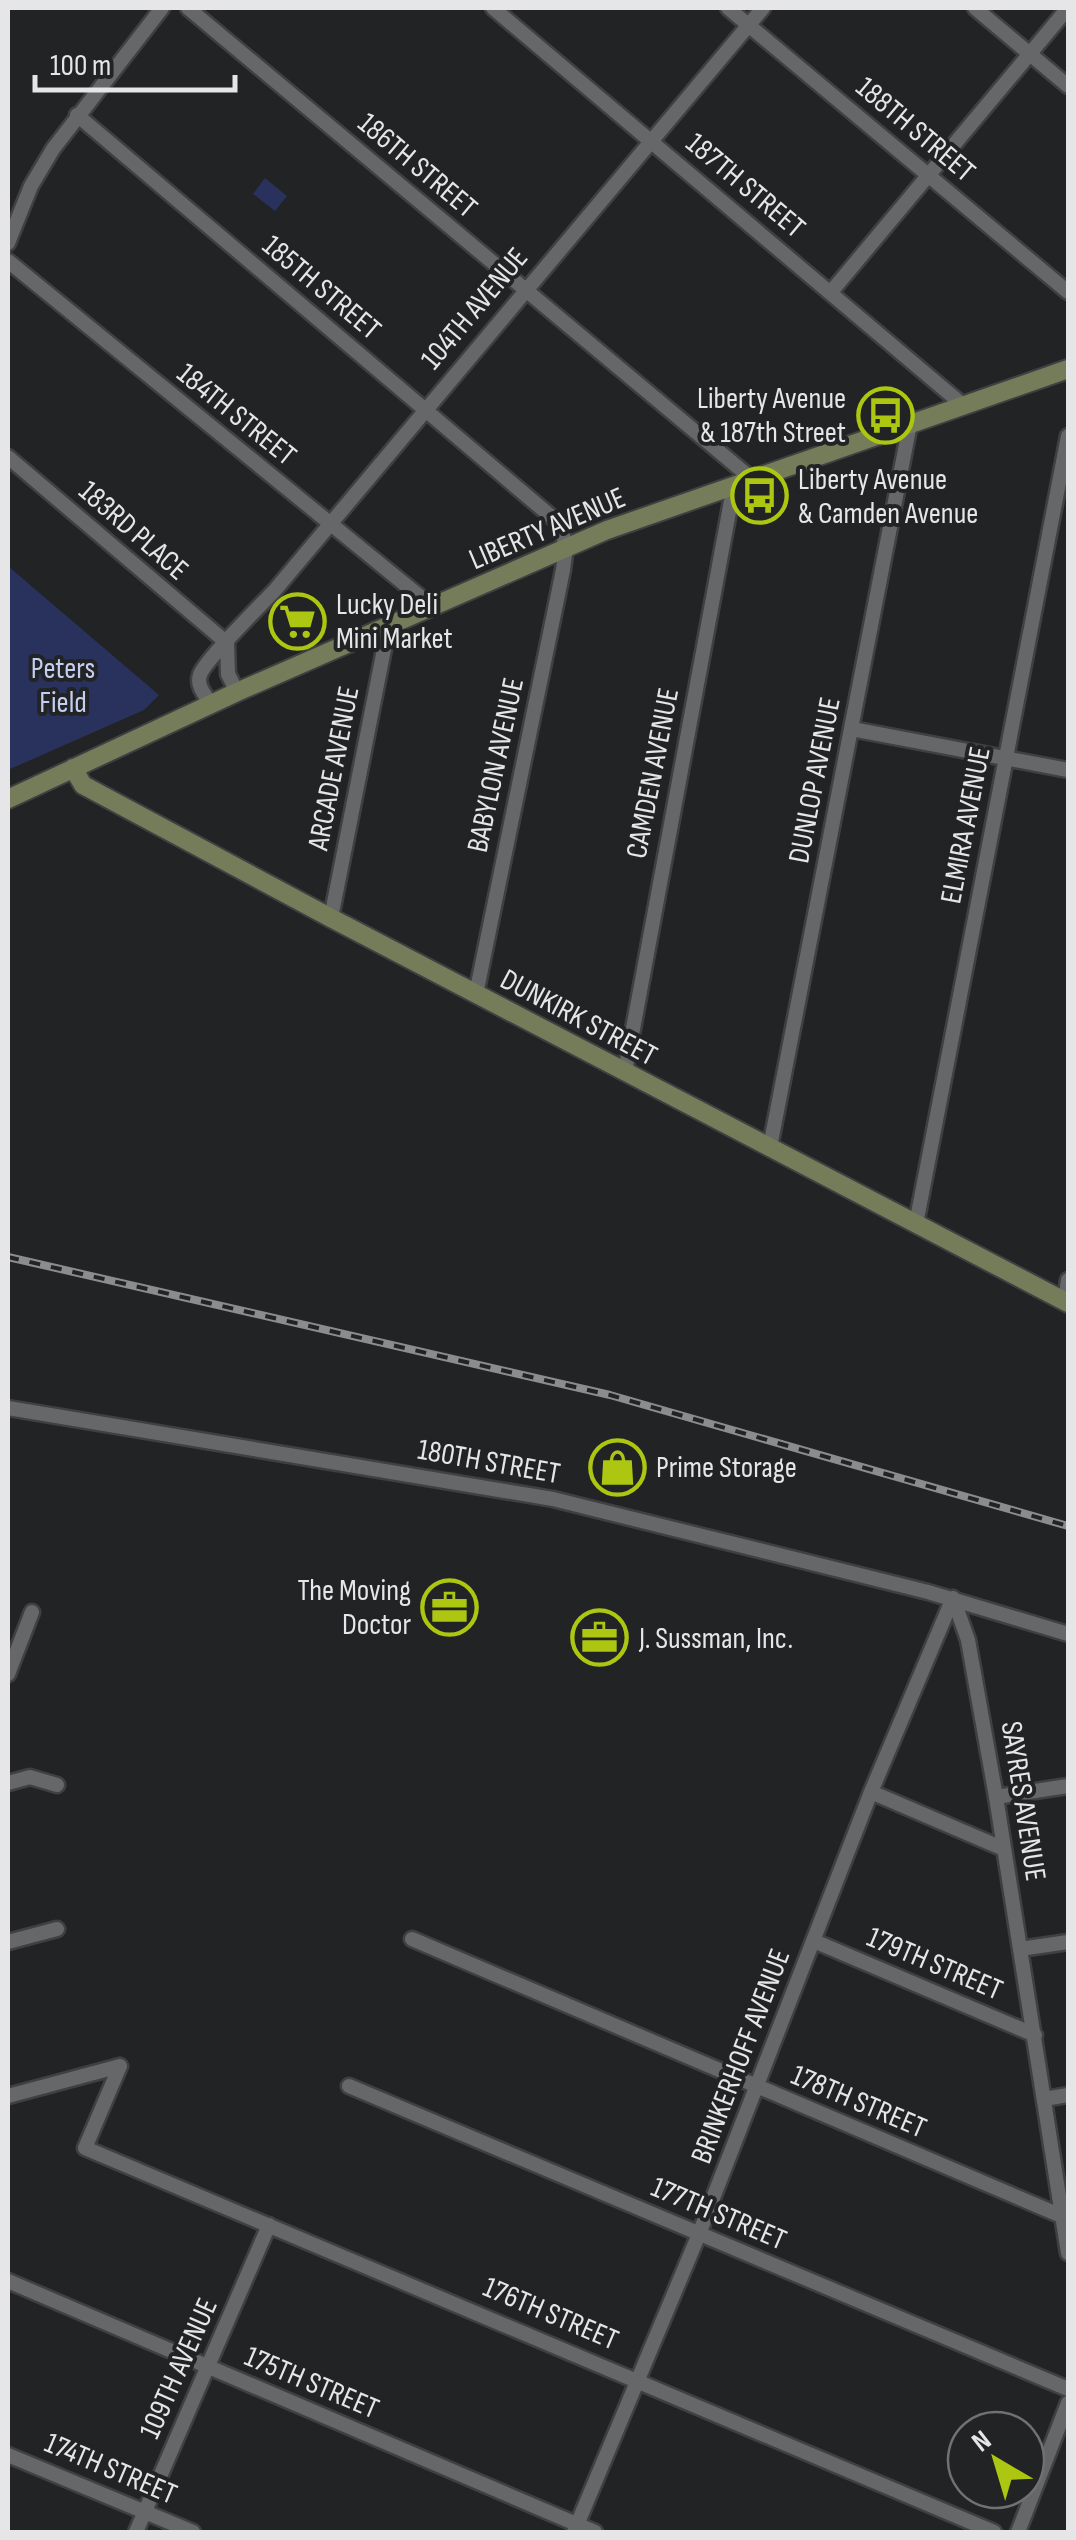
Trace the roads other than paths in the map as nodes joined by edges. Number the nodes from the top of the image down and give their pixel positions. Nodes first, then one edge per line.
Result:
1 (162, 8) edge
2 (188, 8) edge
3 (493, 8) edge
4 (728, 8) edge
5 (763, 8) edge
6 (975, 8) edge
7 (1068, 8) edge
8 (748, 25) junction
9 (1030, 54) junction
10 (1068, 86) edge
11 (77, 116) junction
12 (650, 141) junction
13 (928, 175) junction
14 (8, 242) edge
15 (8, 261) edge
16 (526, 291) junction
17 (831, 292) junction
18 (1068, 292) edge
19 (1068, 369) edge
20 (964, 406) junction
21 (425, 410) junction
22 (910, 424) junction
23 (1068, 436) edge
24 (8, 457) edge
25 (743, 482) junction
26 (328, 525) junction
27 (566, 547) junction
28 (434, 608) junction
29 (388, 628) junction
30 (226, 643) junction
31 (238, 692) junction
32 (211, 704) junction
33 (852, 730) junction
34 (1006, 758) junction
35 (73, 768) junction
36 (1068, 770) edge
37 (8, 799) edge
38 (331, 918) junction
39 (476, 994) junction
40 (624, 1072) junction
41 (770, 1146) junction
42 (916, 1224) junction
43 (1068, 1280) edge
44 (1067, 1302) edge
45 (8, 1408) edge
46 (953, 1598) junction
47 (32, 1612) dead end
48 (1068, 1634) edge
49 (8, 1674) edge
50 (8, 1783) edge
51 (58, 1785) dead end
52 (1068, 1786) edge
53 (872, 1792) junction
54 (996, 1797) junction
55 (1004, 1849) junction
56 (57, 1929) dead end
57 (412, 1939) dead end
58 (814, 1941) junction
59 (8, 1942) edge
60 (1068, 1942) edge
61 (1020, 1949) junction
62 (1035, 2035) junction
63 (349, 2086) dead end
64 (758, 2088) junction
65 (1068, 2095) edge
66 (8, 2096) edge
67 (1044, 2099) junction
68 (1064, 2218) junction
69 (269, 2225) junction
70 (699, 2234) junction
71 (1068, 2250) edge
72 (8, 2282) edge
73 (209, 2367) junction
74 (638, 2380) junction
75 (1068, 2389) edge
76 (1068, 2402) edge
77 (8, 2454) edge
78 (145, 2512) junction
79 (576, 2529) edge
80 (136, 2532) edge
81 (194, 2532) edge
82 (595, 2532) edge
83 (994, 2532) edge
84 (1018, 2532) edge

1 - 11 street
2 - 16 street, 186TH STREET
3 - 12 street, 187TH STREET
4 - 8 street, 188TH STREET
5 - 8 street, 104TH AVENUE
6 - 9 street
7 - 9 street
8 - 12 street, 104TH AVENUE
8 - 13 street, 188TH STREET
9 - 10 street
9 - 13 street
11 - 14 street
11 - 21 street, 185TH STREET
12 - 16 street, 104TH AVENUE
12 - 17 street, 187TH STREET
13 - 17 street
13 - 18 street, 188TH STREET
15 - 26 street, 184TH STREET
16 - 21 street, 104TH AVENUE
16 - 25 street, 186TH STREET
17 - 20 street, 187TH STREET
19 - 20 main road, LIBERTY AVENUE
20 - 22 main road, LIBERTY AVENUE
21 - 26 street, 104TH AVENUE
21 - 27 street, 185TH STREET
22 - 25 main road, LIBERTY AVENUE
22 - 33 street, DUNLOP AVENUE
23 - 34 street, ELMIRA AVENUE
24 - 30 street, 183RD PLACE
25 - 27 main road, LIBERTY AVENUE
25 - 40 street, CAMDEN AVENUE
26 - 28 street, 184TH STREET
26 - 30 street, 104TH AVENUE
27 - 28 main road, LIBERTY AVENUE
27 - 39 street, BABYLON AVENUE
28 - 29 main road, LIBERTY AVENUE
29 - 31 main road, LIBERTY AVENUE
29 - 38 street, ARCADE AVENUE
30 - 31 street
30 - 32 street, 104TH AVENUE
31 - 32 main road, LIBERTY AVENUE
32 - 35 main road, LIBERTY AVENUE
33 - 34 street
33 - 41 street, DUNLOP AVENUE
34 - 36 street
34 - 42 street, ELMIRA AVENUE
35 - 37 main road, LIBERTY AVENUE
35 - 38 main road, DUNKIRK STREET
38 - 39 main road, DUNKIRK STREET
39 - 40 main road, DUNKIRK STREET
40 - 41 main road, DUNKIRK STREET
41 - 42 main road, DUNKIRK STREET
42 - 44 main road, DUNKIRK STREET
43 - 44 street
45 - 46 street, 180TH STREET
46 - 48 street, 180TH STREET
46 - 53 street, BRINKERHOFF AVENUE
46 - 54 street, SAYRES AVENUE
47 - 49 street
50 - 51 street
52 - 54 street
53 - 55 street
53 - 58 street, BRINKERHOFF AVENUE
54 - 55 street, SAYRES AVENUE
55 - 61 street, SAYRES AVENUE
56 - 59 street
57 - 64 street, 178TH STREET
58 - 62 street, 179TH STREET
58 - 64 street, BRINKERHOFF AVENUE
60 - 61 street, 179TH STREET
61 - 62 street, SAYRES AVENUE
62 - 67 street, SAYRES AVENUE
63 - 70 street, 177TH STREET
64 - 68 street, 178TH STREET
64 - 70 street, BRINKERHOFF AVENUE
65 - 67 street
66 - 69 street, 176TH STREET
67 - 68 street, SAYRES AVENUE
68 - 71 street, SAYRES AVENUE
69 - 73 street, 109TH AVENUE
69 - 74 street, 176TH STREET
70 - 74 street, BRINKERHOFF AVENUE
70 - 75 street, 177TH STREET
72 - 73 street, 175TH STREET
73 - 78 street, 109TH AVENUE
73 - 79 street, 175TH STREET
74 - 79 street, BRINKERHOFF AVENUE
74 - 83 street, 176TH STREET
76 - 84 street
77 - 78 street, 174TH STREET
78 - 80 street, 109TH AVENUE
78 - 81 street, 174TH STREET
79 - 82 street, 175TH STREET

